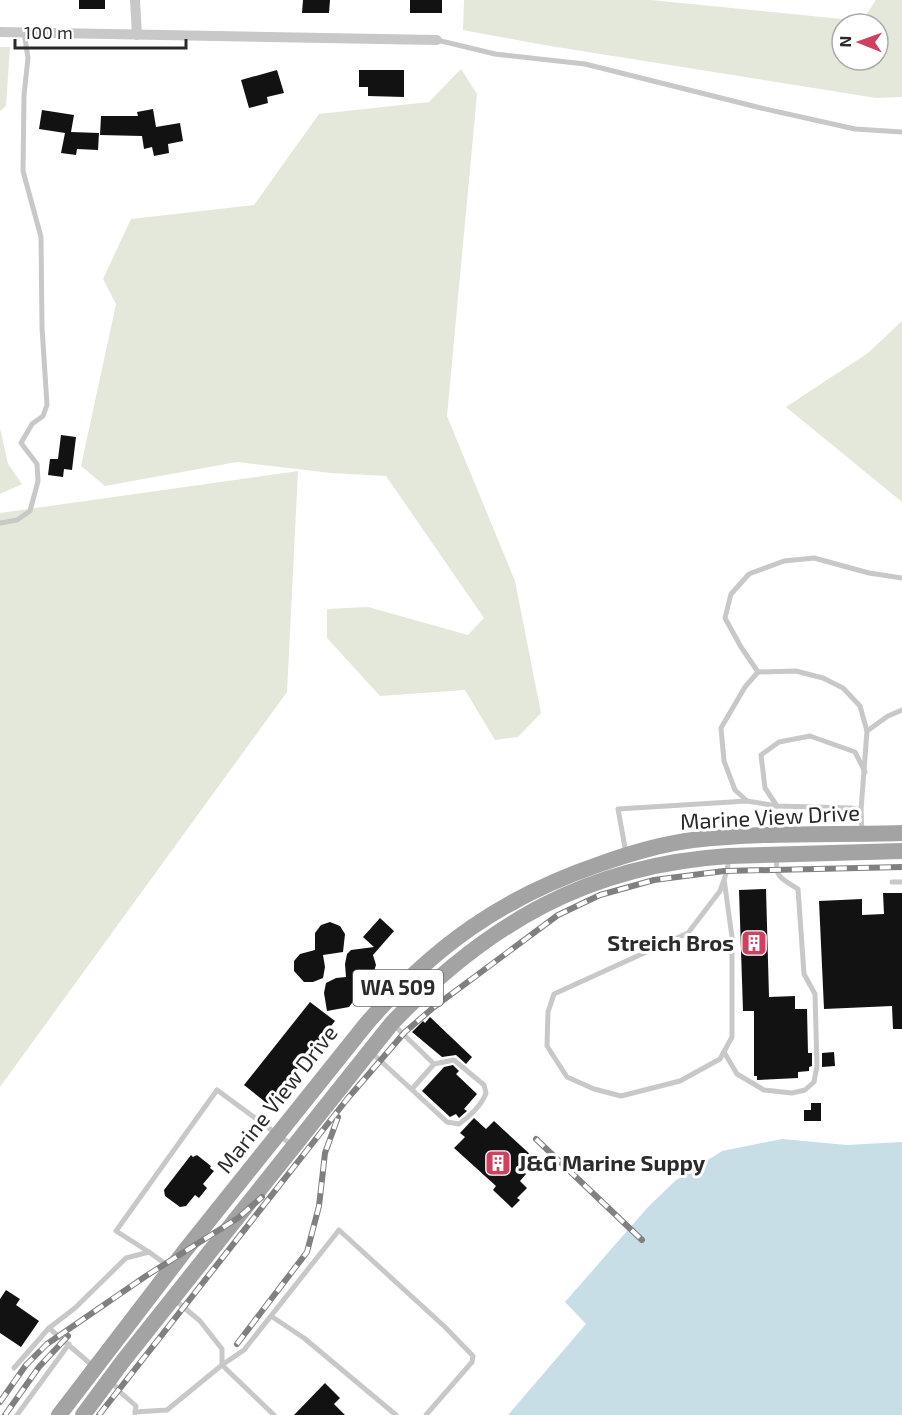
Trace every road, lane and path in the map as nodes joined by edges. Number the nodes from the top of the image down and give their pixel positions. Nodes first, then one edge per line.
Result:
1 (135, 0) edge
2 (0, 32) edge
3 (24, 32) junction
4 (137, 35) junction
5 (437, 40) joint
6 (902, 132) edge
7 (0, 523) edge
8 (902, 578) edge
9 (758, 672) junction
10 (902, 710) edge
11 (867, 731) junction
12 (865, 772) junction
13 (747, 801) junction
14 (777, 806) junction
15 (861, 810) junction
16 (902, 833) edge
17 (862, 834) junction
18 (902, 851) edge
19 (777, 854) junction
20 (626, 855) junction
21 (729, 856) junction
22 (724, 879) junction
23 (892, 882) dead end
24 (902, 882) edge
25 (392, 1023) junction
26 (368, 1050) junction
27 (724, 1052) junction
28 (434, 1064) junction
29 (412, 1089) junction
30 (279, 1135) junction
31 (293, 1146) junction
32 (149, 1252) junction
33 (172, 1269) junction
34 (173, 1298) junction
35 (271, 1316) junction
36 (49, 1328) junction
37 (69, 1344) junction
38 (222, 1365) junction
39 (14, 1368) dead end
40 (95, 1369) junction
41 (110, 1379) junction
42 (135, 1414) edge
43 (17, 1415) edge
44 (59, 1415) edge
45 (83, 1415) edge
46 (274, 1415) edge
47 (396, 1415) edge
48 (426, 1415) edge

1 - 4 street
2 - 3 street
3 - 4 street
3 - 7 lane
4 - 5 street
5 - 6 lane
8 - 9 lane
9 - 11 lane
9 - 13 lane
10 - 11 lane
11 - 12 lane
12 - 14 lane
12 - 15 lane
13 - 14 lane
13 - 20 lane
14 - 15 lane
15 - 17 lane
16 - 17 main road, Marine View Drive / WA 509
17 - 20 main road, Marine View Drive / WA 509
18 - 19 main road, Marine View Drive / WA 509
19 - 21 main road, Marine View Drive / WA 509
19 - 27 lane
20 - 30 main road, Marine View Drive / WA 509
21 - 22 lane
21 - 25 main road, Marine View Drive / WA 509
22 - 27 lane
22 - 27 lane
23 - 24 lane
25 - 26 main road, Marine View Drive / WA 509
25 - 28 lane
26 - 29 lane
26 - 31 main road, Marine View Drive / WA 509
28 - 29 lane
28 - 29 lane
30 - 31 lane
30 - 32 lane
30 - 33 main road, Marine View Drive / WA 509
31 - 34 main road, Marine View Drive / WA 509
32 - 33 lane
32 - 36 lane
33 - 40 main road, Marine View Drive / WA 509
34 - 38 lane
34 - 41 main road, Marine View Drive / WA 509
35 - 38 lane
35 - 47 lane
35 - 48 lane
36 - 37 lane
36 - 39 lane
37 - 40 lane
37 - 43 lane
38 - 42 lane
38 - 46 lane
40 - 44 main road, Marine View Drive / WA 509
41 - 42 lane
41 - 45 main road, Marine View Drive / WA 509

